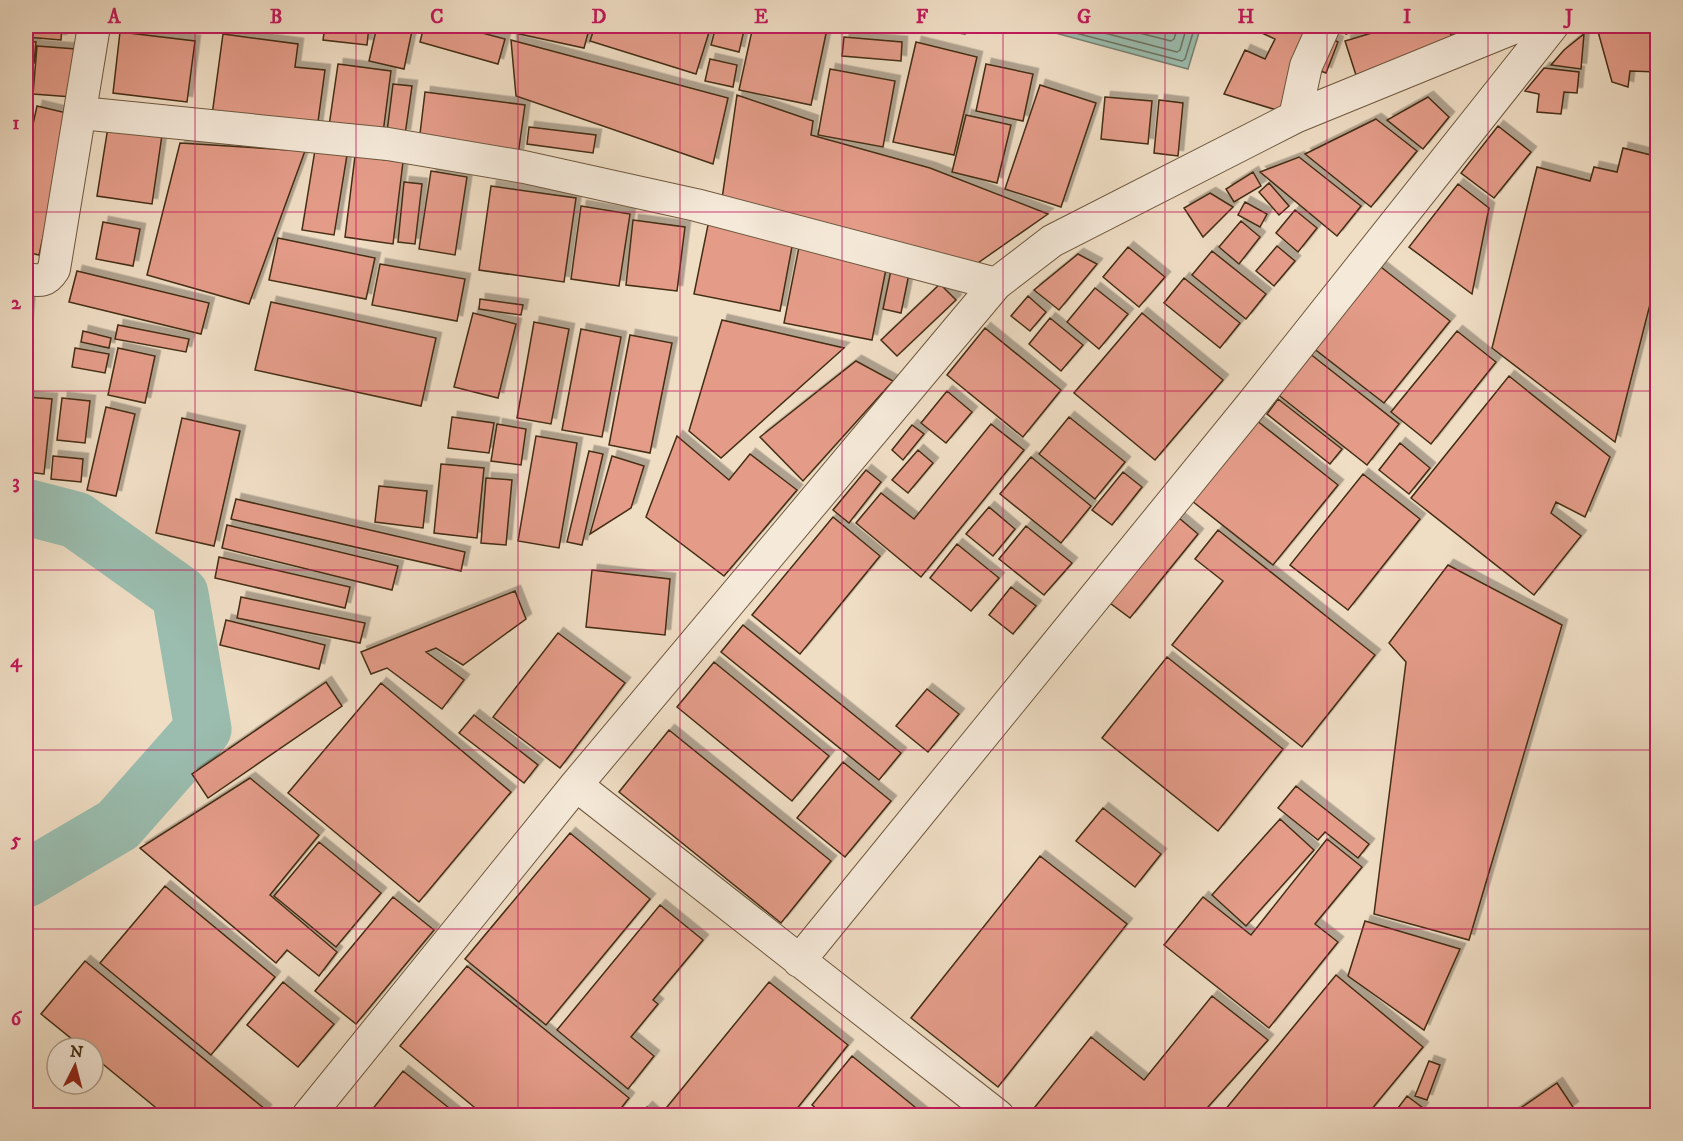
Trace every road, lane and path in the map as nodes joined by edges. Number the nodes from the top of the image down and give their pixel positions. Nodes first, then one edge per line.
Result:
1 (94, 26) edge
2 (1324, 26) edge
3 (1518, 26) edge
4 (1552, 26) edge
5 (81, 113) junction
6 (1295, 117) junction
7 (26, 279) edge
8 (996, 284) junction
9 (576, 786) junction
10 (799, 961) junction
11 (308, 1116) edge
12 (998, 1116) edge

1 - 5 street
2 - 6 street
3 - 6 street
4 - 10 street
5 - 7 street
5 - 8 street
6 - 8 street
8 - 9 street
9 - 10 street
9 - 11 street
10 - 12 street

